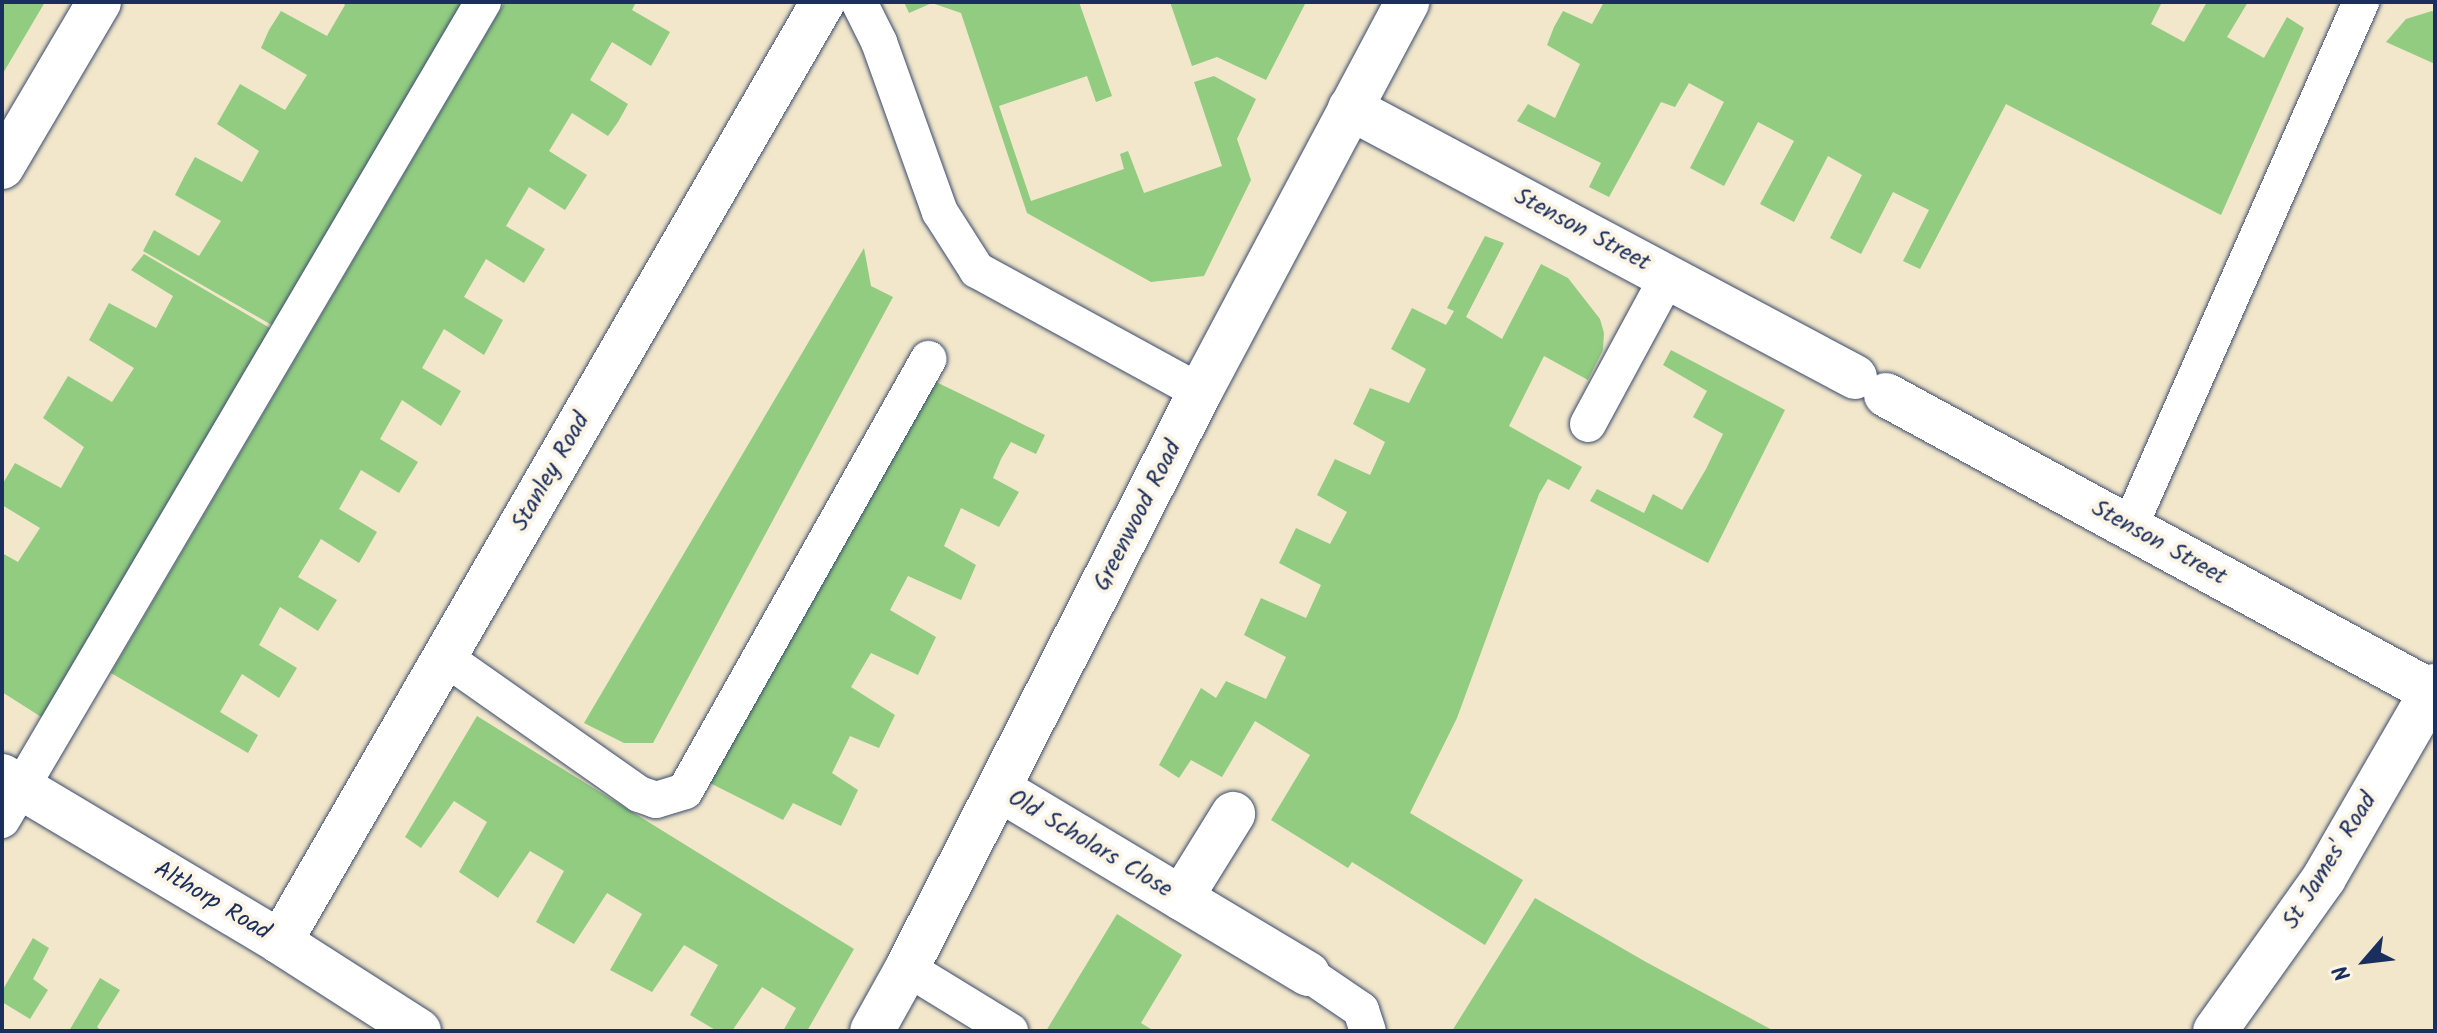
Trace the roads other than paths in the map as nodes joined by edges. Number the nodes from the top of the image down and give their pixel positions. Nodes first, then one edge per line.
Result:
1 (99, 2) edge
2 (483, 2) edge
3 (823, 2) edge
4 (859, 2) edge
5 (1407, 2) edge
6 (2361, 2) edge
7 (1350, 108) junction
8 (2, 167) edge
9 (1668, 276) junction
10 (928, 359) dead end
11 (1200, 392) junction
12 (1588, 424) dead end
13 (2130, 526) junction
14 (444, 657) junction
15 (2433, 689) edge
16 (999, 789) junction
17 (9, 795) edge
18 (1233, 814) dead end
19 (1181, 898) junction
20 (280, 942) junction
21 (907, 968) junction
22 (1308, 974) joint
23 (419, 1031) edge
24 (872, 1031) edge
25 (1010, 1031) edge
26 (1368, 1031) edge
27 (2215, 1031) edge

1 - 8 street
2 - 17 lane
3 - 14 street, Stanley Road
4 - 11 lane
5 - 7 street, Greenwood Road
6 - 13 lane
7 - 9 street, Stenson Street
7 - 11 street, Greenwood Road
9 - 12 lane
9 - 13 street, Stenson Street
10 - 14 lane
11 - 16 street, Greenwood Road
13 - 15 street, Stenson Street
14 - 20 street, Stanley Road
15 - 27 street, St James' Road
16 - 19 street, Old Scholars Close
16 - 21 street, Greenwood Road
17 - 20 street, Althorp Road
18 - 19 street, Old Scholars Close
19 - 22 street, Old Scholars Close
20 - 23 street, Althorp Road
21 - 24 street, Greenwood Road
21 - 25 lane
22 - 26 lane

